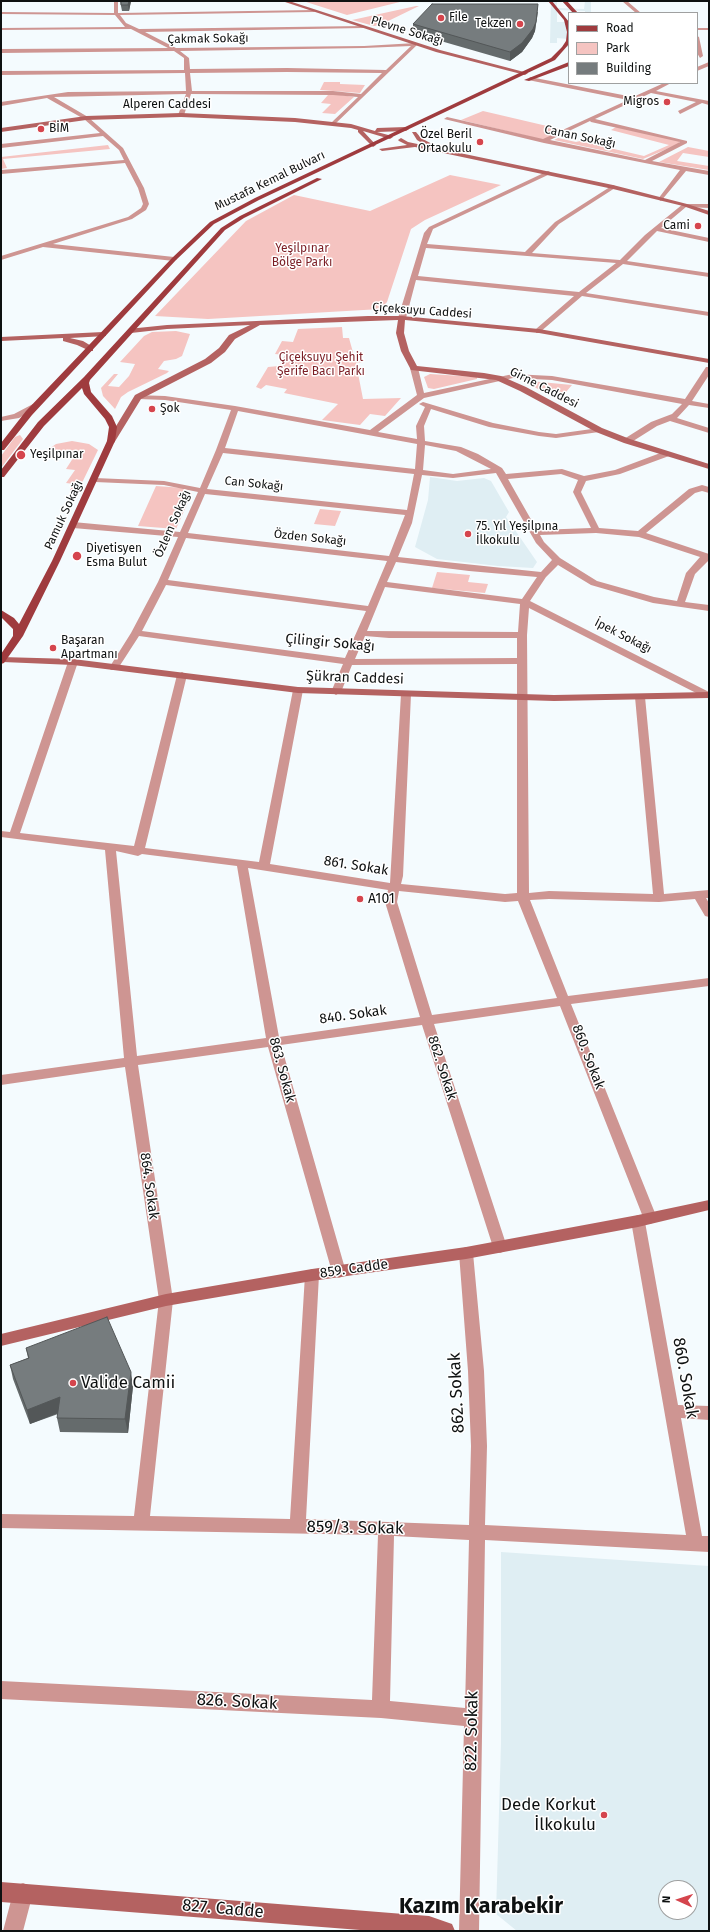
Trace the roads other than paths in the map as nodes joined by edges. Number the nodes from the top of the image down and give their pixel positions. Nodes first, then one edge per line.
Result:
1 (116, 1) edge
2 (284, 1) edge
3 (550, 1) edge
4 (564, 1) edge
5 (624, 1) edge
6 (314, 11) junction
7 (1, 12) edge
8 (575, 12) edge
9 (638, 12) edge
10 (116, 14) junction
11 (568, 23) edge
12 (363, 27) junction
13 (129, 28) junction
14 (1, 29) edge
15 (698, 29) edge
16 (709, 30) edge
17 (136, 31) junction
18 (568, 39) edge
19 (416, 44) junction
20 (700, 47) edge
21 (175, 49) junction
22 (554, 49) dead end
23 (1, 51) edge
24 (550, 53) dead end
25 (701, 57) edge
26 (568, 64) edge
27 (709, 64) edge
28 (541, 66) junction
29 (698, 69) edge
30 (188, 70) junction
31 (386, 72) junction
32 (1, 73) edge
33 (525, 73) junction
34 (530, 78) junction
35 (518, 84) dead end
36 (666, 84) edge
37 (512, 86) dead end
38 (650, 92) junction
39 (189, 93) junction
40 (9, 95) dead end
41 (48, 96) junction
42 (361, 96) junction
43 (633, 99) junction
44 (702, 102) junction
45 (709, 103) edge
46 (1, 104) edge
47 (453, 106) junction
48 (680, 112) dead end
49 (182, 115) junction
50 (453, 115) dead end
51 (86, 118) junction
52 (444, 120) junction
53 (591, 120) junction
54 (333, 124) junction
55 (406, 129) junction
56 (1, 130) edge
57 (361, 130) junction
58 (417, 132) joint
59 (105, 134) junction
60 (390, 137) junction
61 (401, 140) junction
62 (544, 141) junction
63 (373, 145) junction
64 (1, 146) edge
65 (419, 146) junction
66 (431, 146) junction
67 (382, 149) junction
68 (443, 150) junction
69 (375, 152) dead end
70 (128, 161) junction
71 (646, 162) junction
72 (684, 169) junction
73 (1, 172) edge
74 (548, 173) junction
75 (709, 173) edge
76 (325, 176) dead end
77 (613, 186) junction
78 (661, 199) junction
79 (685, 205) junction
80 (709, 206) edge
81 (709, 213) edge
82 (656, 229) junction
83 (709, 240) edge
84 (43, 245) junction
85 (423, 246) junction
86 (527, 254) junction
87 (1, 258) edge
88 (174, 259) junction
89 (622, 262) junction
90 (709, 276) edge
91 (414, 278) junction
92 (580, 294) junction
93 (709, 314) edge
94 (145, 316) junction
95 (402, 318) junction
96 (260, 324) junction
97 (221, 325) junction
98 (167, 327) junction
99 (131, 331) junction
100 (539, 331) junction
101 (103, 334) junction
102 (232, 337) junction
103 (47, 338) junction
104 (1, 339) edge
105 (90, 349) junction
106 (709, 361) edge
107 (414, 368) junction
108 (709, 369) edge
109 (498, 378) junction
110 (87, 379) junction
111 (156, 386) junction
112 (138, 397) junction
113 (164, 398) junction
114 (419, 399) junction
115 (687, 402) junction
116 (36, 406) junction
117 (429, 406) junction
118 (709, 406) edge
119 (235, 408) junction
120 (670, 418) junction
121 (1, 420) edge
122 (17, 428) junction
123 (599, 430) junction
124 (709, 431) edge
125 (372, 433) junction
126 (111, 441) junction
127 (627, 441) junction
128 (421, 442) junction
129 (1, 448) edge
130 (220, 450) junction
131 (666, 454) junction
132 (709, 467) edge
133 (419, 472) junction
134 (502, 473) junction
135 (1, 476) edge
136 (583, 479) junction
137 (95, 480) junction
138 (709, 490) edge
139 (203, 491) junction
140 (411, 513) junction
141 (73, 525) junction
142 (596, 530) junction
143 (534, 533) junction
144 (640, 534) junction
145 (182, 535) junction
146 (708, 556) edge
147 (394, 558) junction
148 (557, 560) junction
149 (544, 575) junction
150 (163, 582) junction
151 (382, 584) junction
152 (525, 602) junction
153 (680, 604) junction
154 (371, 608) junction
155 (709, 608) edge
156 (1, 613) edge
157 (136, 633) junction
158 (361, 633) junction
159 (522, 635) junction
160 (18, 636) junction
161 (2, 660) edge
162 (521, 661) junction
163 (73, 662) junction
164 (350, 662) junction
165 (114, 668) junction
166 (182, 675) junction
167 (298, 690) junction
168 (336, 692) junction
169 (406, 694) junction
170 (708, 694) edge
171 (522, 697) junction
172 (640, 697) junction
173 (1, 834) edge
174 (14, 835) junction
175 (110, 848) junction
176 (138, 852) junction
177 (242, 863) junction
178 (264, 866) junction
179 (394, 887) junction
180 (704, 895) edge
181 (523, 898) junction
182 (659, 898) junction
183 (709, 913) edge
184 (708, 985) edge
185 (565, 1001) junction
186 (426, 1020) junction
187 (273, 1041) junction
188 (131, 1062) junction
189 (1, 1080) edge
190 (709, 1205) edge
191 (644, 1219) junction
192 (500, 1247) junction
193 (466, 1253) junction
194 (339, 1272) junction
195 (312, 1275) junction
196 (166, 1300) junction
197 (1, 1340) edge
198 (672, 1411) junction
199 (709, 1413) edge
200 (1, 1522) edge
201 (140, 1524) junction
202 (298, 1526) junction
203 (386, 1528) junction
204 (478, 1531) junction
205 (702, 1543) edge
206 (1, 1690) edge
207 (381, 1709) junction
208 (472, 1718) junction
209 (1, 1892) edge
210 (23, 1893) junction
211 (433, 1929) edge
212 (13, 1931) edge
213 (468, 1931) edge

1 - 10 street
2 - 6 street, Plevne Sokağı
3 - 11 main road
4 - 8 main road
5 - 9 street
6 - 10 street
6 - 12 street, Plevne Sokağı
7 - 10 street
10 - 13 street
12 - 17 street
12 - 19 street, Plevne Sokağı
13 - 14 street
13 - 17 street
15 - 16 street
17 - 21 street
18 - 22 main road
18 - 28 main road, Mustafa Kemal Bulvarı
19 - 21 street, Çakmak Sokağı
19 - 31 street
19 - 33 street, Plevne Sokağı
20 - 25 street
21 - 23 street, Çakmak Sokağı
21 - 30 street
24 - 28 main road
26 - 28 main road
26 - 34 main road
27 - 29 street
28 - 33 main road, Mustafa Kemal Bulvarı
30 - 31 street
30 - 32 street
30 - 39 street
31 - 42 street
33 - 37 main road
33 - 47 main road, Mustafa Kemal Bulvarı
34 - 35 main road
34 - 43 street
36 - 38 street
38 - 43 street
38 - 44 street
39 - 41 street
39 - 42 street
39 - 49 street
40 - 41 street
41 - 46 street
41 - 51 street
42 - 54 street
43 - 53 street
44 - 45 street
44 - 48 street
47 - 52 main road
47 - 55 main road, Mustafa Kemal Bulvarı
49 - 51 street, Alperen Caddesi
49 - 54 street, Alperen Caddesi
50 - 52 main road
51 - 56 street, Alperen Caddesi
51 - 59 street
52 - 62 street, Canan Sokağı
53 - 62 street
53 - 71 street
54 - 57 street, Alperen Caddesi
55 - 57 street
55 - 60 main road, Mustafa Kemal Bulvarı
57 - 60 street, Alperen Caddesi
57 - 63 street
58 - 61 main road
58 - 66 street
59 - 64 street
59 - 70 street
60 - 61 main road
60 - 63 main road, Mustafa Kemal Bulvarı
61 - 65 street
61 - 66 street
61 - 67 main road
62 - 71 street, Canan Sokağı
63 - 88 main road, Mustafa Kemal Bulvarı
65 - 67 street
65 - 68 street
66 - 68 street
67 - 69 main road
68 - 74 street
70 - 73 street
70 - 84 street
71 - 72 street, Canan Sokağı
72 - 75 street, Canan Sokağı
72 - 78 street
74 - 77 street
74 - 85 street
76 - 94 main road, Mustafa Kemal Bulvarı
77 - 78 street
77 - 86 street
78 - 79 street
79 - 80 street
79 - 81 street
79 - 82 street
82 - 83 street
82 - 89 street
84 - 87 street
84 - 88 street
85 - 86 street
85 - 91 street
86 - 89 street
88 - 101 main road, Mustafa Kemal Bulvarı
89 - 90 street
89 - 92 street
91 - 92 street
91 - 95 street
92 - 93 street
92 - 100 street
94 - 98 street
94 - 99 main road, Mustafa Kemal Bulvarı
95 - 96 street, Çiçeksuyu Caddesi
95 - 100 street, Çiçeksuyu Caddesi
95 - 107 street
96 - 97 street, Çiçeksuyu Caddesi
96 - 102 street, Pamuk Sokağı
97 - 98 street, Çiçeksuyu Caddesi
97 - 102 street
98 - 99 street, Çiçeksuyu Caddesi
99 - 101 main road
99 - 110 main road, Mustafa Kemal Bulvarı
100 - 106 street, Çiçeksuyu Caddesi
101 - 103 street
101 - 105 main road, Mustafa Kemal Bulvarı
102 - 111 street, Pamuk Sokağı
103 - 104 street
103 - 105 street
105 - 116 main road, Mustafa Kemal Bulvarı
107 - 109 street, Girne Caddesi
107 - 114 street
108 - 115 street
109 - 114 street
109 - 115 street
109 - 123 street, Girne Caddesi
110 - 126 main road
110 - 135 main road, Mustafa Kemal Bulvarı
111 - 112 street, Pamuk Sokağı
111 - 113 street
112 - 113 street
112 - 126 street, Pamuk Sokağı
113 - 119 street
114 - 117 street
114 - 125 street
115 - 118 street
115 - 120 street
116 - 121 street
116 - 122 main road, Mustafa Kemal Bulvarı
117 - 123 street
117 - 128 street
119 - 125 street
119 - 130 street, Özlem Sokağı
120 - 124 street
120 - 127 street
121 - 122 street
122 - 129 main road, Mustafa Kemal Bulvarı
123 - 127 street, Girne Caddesi
125 - 128 street
126 - 137 main road, Pamuk Sokağı
127 - 131 street, Girne Caddesi
128 - 133 street
128 - 134 street
130 - 133 street
130 - 139 street, Özlem Sokağı
131 - 132 street, Girne Caddesi
131 - 136 street
133 - 134 street
133 - 140 street
134 - 136 street
134 - 143 street
136 - 142 street
137 - 139 street, Can Sokağı
137 - 141 main road, Pamuk Sokağı
138 - 144 street
139 - 140 street, Can Sokağı
139 - 145 street, Özlem Sokağı
140 - 147 street
141 - 145 street, Özden Sokağı
141 - 160 main road, Pamuk Sokağı
142 - 143 street
142 - 144 street
143 - 148 street
144 - 146 street
145 - 147 street, Özden Sokağı
145 - 150 street, Özlem Sokağı
146 - 153 street
147 - 149 street, Özden Sokağı
147 - 151 street
148 - 149 street
148 - 153 street
149 - 152 street
150 - 154 street
150 - 157 street, Özlem Sokağı
151 - 152 street, İpek Sokağı
151 - 154 street
152 - 159 street
152 - 170 street, İpek Sokağı
153 - 155 street
154 - 158 street
156 - 160 main road
157 - 164 street, Çilingir Sokağı
157 - 165 street, Özlem Sokağı
158 - 159 street
158 - 164 street
159 - 162 street
160 - 161 main road, Pamuk Sokağı
161 - 163 street, Şükran Caddesi
162 - 164 street, Çilingir Sokağı
162 - 171 street
163 - 165 street, Şükran Caddesi
163 - 174 street
164 - 168 street
165 - 166 street, Şükran Caddesi
166 - 167 street, Şükran Caddesi
166 - 176 street
167 - 168 street, Şükran Caddesi
167 - 178 street
168 - 169 street, Şükran Caddesi
169 - 171 street, Şükran Caddesi
169 - 179 street, 862. Sokak
170 - 172 street, Şükran Caddesi
171 - 172 street, Şükran Caddesi
171 - 181 street
172 - 182 street
173 - 174 street, 861. Sokak
174 - 175 street, 861. Sokak
175 - 176 street, 861. Sokak
175 - 188 street, 864. Sokak
176 - 177 street, 861. Sokak
177 - 178 street, 861. Sokak
177 - 187 street, 863. Sokak
178 - 179 street, 861. Sokak
179 - 181 street, 861. Sokak
179 - 186 street, 862. Sokak
180 - 182 street, 861. Sokak
180 - 183 street
181 - 182 street, 861. Sokak
181 - 185 street, 860. Sokak
184 - 185 street, 840. Sokak
185 - 186 street, 840. Sokak
185 - 191 street, 860. Sokak
186 - 187 street, 840. Sokak
186 - 192 street, 862. Sokak
187 - 188 street, 840. Sokak
187 - 194 street, 863. Sokak
188 - 189 street, 840. Sokak
188 - 196 street, 864. Sokak
190 - 191 street, 859. Cadde
191 - 192 street, 859. Cadde
191 - 198 street, 860. Sokak
192 - 193 street, 859. Cadde
193 - 194 street, 859. Cadde
193 - 204 street, 862. Sokak
194 - 195 street, 859. Cadde
195 - 196 street, 859. Cadde
195 - 202 street
196 - 197 street, 859. Cadde
196 - 201 street, 864. Sokak
198 - 199 street
198 - 205 street, 860. Sokak
200 - 201 street, 859/3. Sokak
201 - 202 street, 859/3. Sokak
202 - 203 street, 859/3. Sokak
203 - 204 street, 859/3. Sokak
203 - 207 street
204 - 205 street, 859/3. Sokak
204 - 208 street, 822. Sokak
206 - 207 street, 826. Sokak
207 - 208 street, 826. Sokak
208 - 213 street, 822. Sokak
209 - 210 street, 827. Cadde
210 - 211 street, 827. Cadde
210 - 212 street

